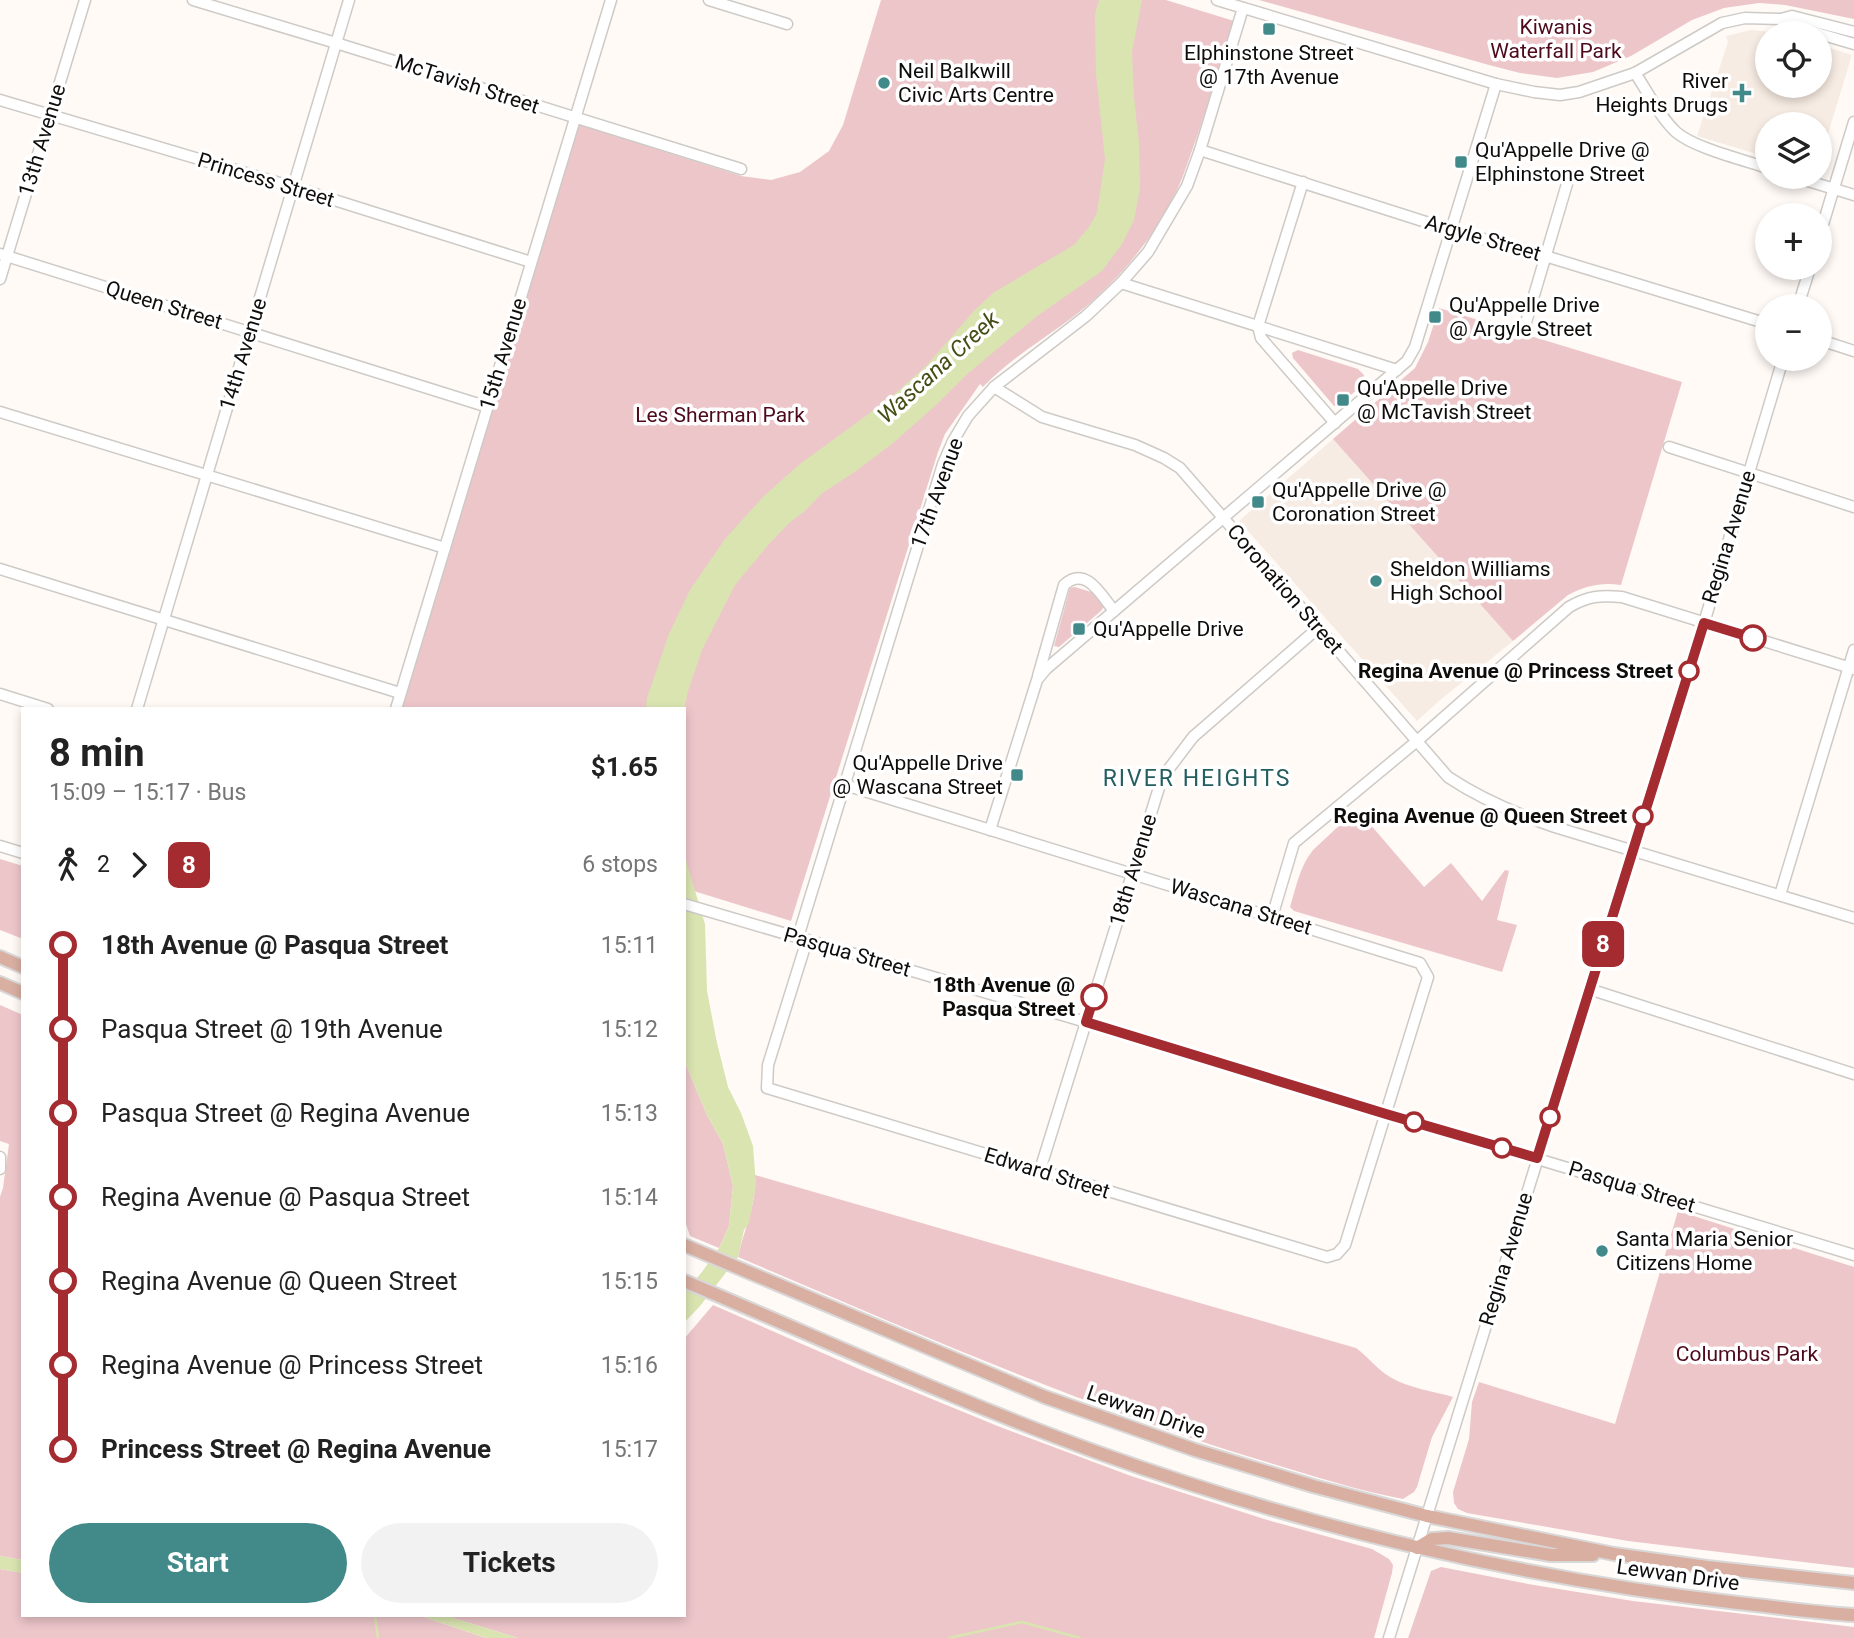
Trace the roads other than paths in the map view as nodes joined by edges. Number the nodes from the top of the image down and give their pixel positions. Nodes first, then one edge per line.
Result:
1 (85, 0) edge
2 (193, 0) edge
3 (349, 0) edge
4 (611, 0) edge
5 (709, 0) edge
6 (1217, 0) edge
7 (1243, 8) junction
8 (1781, 19) junction
9 (1784, 21) edge
10 (787, 23) dead end
11 (1854, 32) edge
12 (1832, 38) edge
13 (336, 43) junction
14 (1854, 44) edge
15 (1636, 73) junction
16 (1496, 84) junction
17 (0, 100) edge
18 (50, 115) junction
19 (575, 119) junction
20 (1854, 122) edge
21 (1199, 150) junction
22 (1755, 164) edge
23 (741, 169) dead end
24 (1303, 182) junction
25 (1567, 184) dead end
26 (293, 187) junction
27 (1833, 189) junction
28 (1854, 195) edge
29 (1829, 203) edge
30 (1451, 230) junction
31 (4, 255) edge
32 (1545, 256) junction
33 (531, 262) junction
34 (0, 279) edge
35 (1121, 284) junction
36 (1755, 320) edge
37 (1258, 326) junction
38 (1524, 328) dead end
39 (250, 331) junction
40 (1832, 344) edge
41 (1854, 351) edge
42 (1397, 370) junction
43 (1779, 371) edge
44 (994, 387) junction
45 (488, 407) junction
46 (0, 412) edge
47 (1335, 423) junction
48 (1669, 447) dead end
49 (1749, 471) junction
50 (207, 475) junction
51 (1854, 507) edge
52 (1223, 518) junction
53 (444, 548) junction
54 (0, 569) edge
55 (1114, 611) junction
56 (163, 619) junction
57 (1704, 623) junction
58 (1318, 628) junction
59 (1854, 650) edge
60 (1851, 668) edge
61 (1037, 680) junction
62 (400, 693) junction
63 (0, 694) edge
64 (42, 707) edge
65 (137, 707) edge
66 (396, 707) edge
67 (1417, 741) junction
68 (845, 785) junction
69 (990, 830) junction
70 (0, 846) edge
71 (1633, 851) junction
72 (21, 852) edge
73 (1132, 873) junction
74 (1780, 895) junction
75 (686, 905) edge
76 (1272, 916) junction
77 (1854, 918) edge
78 (802, 938) junction
79 (0, 957) edge
80 (21, 966) edge
81 (0, 983) edge
82 (1590, 989) junction
83 (21, 992) edge
84 (1086, 1022) junction
85 (1854, 1074) edge
86 (767, 1088) joint
87 (1386, 1114) junction
88 (0, 1157) edge
89 (1537, 1158) junction
90 (0, 1170) edge
91 (1040, 1170) junction
92 (686, 1246) edge
93 (1854, 1255) edge
94 (686, 1282) edge
95 (1427, 1516) junction
96 (1417, 1548) junction
97 (1615, 1553) junction
98 (1854, 1583) edge
99 (1854, 1615) edge
100 (1389, 1638) edge

1 - 18 street, 13th Avenue
2 - 13 street, McTavish Street
3 - 13 street, 14th Avenue
4 - 19 street, 15th Avenue
5 - 10 street
6 - 7 street
7 - 16 street
7 - 21 street, 17th Avenue
8 - 9 street
8 - 11 street
8 - 15 street
12 - 14 street
13 - 19 street, McTavish Street
13 - 26 street, 14th Avenue
15 - 16 street
15 - 22 street
16 - 30 street
17 - 18 street, Princess Street
18 - 26 street, Princess Street
18 - 31 street, 13th Avenue
19 - 23 street, McTavish Street
19 - 33 street, 15th Avenue
20 - 27 street
21 - 24 street, Argyle Street
21 - 35 street, 17th Avenue
24 - 30 street, Argyle Street
24 - 37 street
25 - 32 street
26 - 33 street, Princess Street
26 - 39 street, 14th Avenue
27 - 28 street
27 - 29 street
30 - 32 street, Argyle Street
30 - 42 street
31 - 34 street, 13th Avenue
31 - 39 street, Queen Street
32 - 36 street, Argyle Street
32 - 38 street
33 - 45 street, 15th Avenue
35 - 37 street
35 - 44 street, 17th Avenue
37 - 42 street
37 - 47 street
39 - 45 street, Queen Street
39 - 50 street, 14th Avenue
40 - 41 street
42 - 47 street
43 - 49 street, Regina Avenue
44 - 52 street, Coronation Street
44 - 68 street, 17th Avenue
45 - 53 street, 15th Avenue
46 - 50 street
47 - 52 street
48 - 49 street
49 - 51 street
49 - 57 street, Regina Avenue
50 - 53 street
50 - 56 street, 14th Avenue
52 - 55 street
52 - 58 street, Coronation Street
53 - 62 street, 15th Avenue
54 - 56 street
55 - 61 street
55 - 61 street
56 - 62 street
56 - 65 street, 14th Avenue
57 - 60 street
57 - 67 street
57 - 71 street, Regina Avenue
58 - 67 street, Coronation Street
58 - 73 street, 18th Avenue
59 - 60 street
60 - 74 street
61 - 69 street
62 - 66 street, 15th Avenue
63 - 64 street
67 - 71 street, Coronation Street
67 - 76 street
68 - 69 street, Wascana Street
68 - 78 street, 17th Avenue
69 - 73 street, Wascana Street
70 - 72 street
71 - 74 street
71 - 82 street, Regina Avenue
73 - 76 street, Wascana Street
73 - 84 street, 18th Avenue
74 - 77 street
75 - 78 street, Pasqua Street
76 - 87 street, Wascana Street
78 - 84 street, Pasqua Street
78 - 86 street, 17th Avenue
79 - 80 main road
81 - 83 main road
82 - 85 street
82 - 89 street, Regina Avenue
84 - 87 street, Pasqua Street
84 - 91 street, 18th Avenue
86 - 91 street, Edward Street
87 - 89 street, Pasqua Street
87 - 91 street, Edward Street
88 - 90 street
89 - 93 street, Pasqua Street
89 - 95 street, Regina Avenue
92 - 95 main road, Lewvan Drive
94 - 96 main road, Lewvan Drive
95 - 96 street, Regina Avenue
95 - 97 main road, Lewvan Drive
96 - 97 main road, Lewvan Drive
96 - 99 main road, Lewvan Drive
96 - 100 street, Regina Avenue
97 - 98 main road, Lewvan Drive

